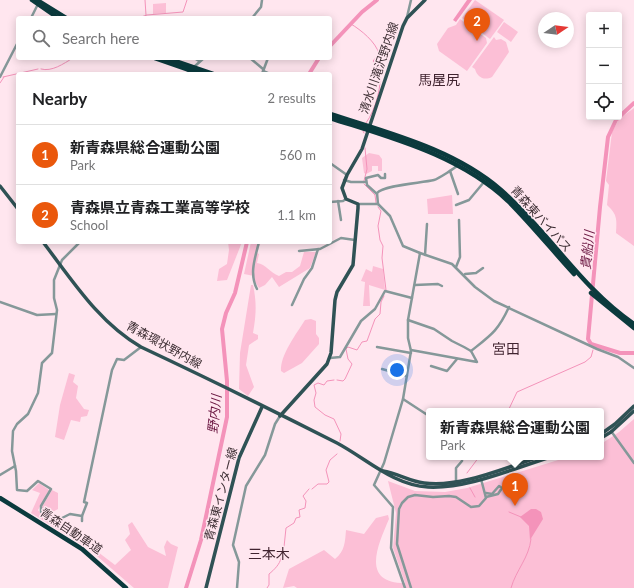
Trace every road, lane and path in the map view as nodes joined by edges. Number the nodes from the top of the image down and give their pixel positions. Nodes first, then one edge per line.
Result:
1 (32, 0) edge
2 (262, 0) edge
3 (411, 0) edge
4 (425, 0) edge
5 (39, 2) edge
6 (31, 16) edge
7 (56, 16) edge
8 (63, 16) edge
9 (254, 16) edge
10 (407, 18) junction
11 (16, 46) edge
12 (161, 60) edge
13 (175, 60) edge
14 (252, 60) edge
15 (267, 60) edge
16 (199, 61) edge
17 (190, 70) edge
18 (263, 71) edge
19 (202, 72) edge
20 (0, 77) edge
21 (332, 115) edge
22 (332, 119) edge
23 (368, 128) junction
24 (332, 164) edge
25 (458, 165) junction
26 (450, 171) junction
27 (385, 174) dead end
28 (347, 175) junction
29 (344, 180) junction
30 (365, 182) junction
31 (484, 182) junction
32 (0, 186) edge
33 (377, 194) junction
34 (458, 194) dead end
35 (346, 199) junction
36 (332, 202) edge
37 (338, 202) junction
38 (358, 204) junction
39 (378, 204) junction
40 (456, 205) dead end
41 (16, 206) edge
42 (341, 220) dead end
43 (459, 220) dead end
44 (427, 224) dead end
45 (355, 240) junction
46 (332, 243) edge
47 (44, 244) edge
48 (78, 244) edge
49 (258, 244) edge
50 (331, 244) edge
51 (318, 249) junction
52 (299, 251) dead end
53 (420, 254) junction
54 (425, 255) junction
55 (60, 265) junction
56 (456, 267) junction
57 (483, 268) dead end
58 (464, 274) junction
59 (415, 285) junction
60 (442, 286) dead end
61 (256, 289) dead end
62 (593, 293) junction
63 (412, 298) junction
64 (0, 302) edge
65 (292, 305) dead end
66 (509, 307) junction
67 (56, 314) junction
68 (408, 320) junction
69 (634, 324) edge
70 (634, 328) edge
71 (141, 347) junction
72 (377, 347) dead end
73 (411, 351) junction
74 (471, 351) junction
75 (330, 358) junction
76 (457, 359) junction
77 (432, 366) dead end
78 (634, 368) edge
79 (382, 369) dead end
80 (407, 376) junction
81 (403, 399) junction
82 (634, 406) edge
83 (262, 407) junction
84 (634, 411) edge
85 (426, 414) edge
86 (280, 416) junction
87 (610, 430) junction
88 (604, 433) edge
89 (604, 435) edge
90 (462, 460) edge
91 (533, 460) edge
92 (634, 463) edge
93 (15, 466) junction
94 (382, 470) junction
95 (0, 475) edge
96 (481, 477) junction
97 (456, 482) junction
98 (496, 488) junction
99 (500, 493) junction
100 (486, 495) junction
101 (0, 498) edge
102 (82, 516) junction
103 (82, 521) dead end
104 (126, 588) edge
105 (206, 588) edge
106 (237, 588) edge
107 (405, 588) edge
108 (411, 588) edge

1 - 5 highway
2 - 9 street
3 - 10 street
4 - 10 main road, 清水川滝沢野内線
5 - 6 street
5 - 7 highway
5 - 8 highway
10 - 23 main road, 清水川滝沢野内線
11 - 20 street
12 - 17 highway
13 - 17 highway
14 - 18 street
15 - 18 street
16 - 17 street
17 - 19 highway
21 - 23 highway, 青森東バイパス
22 - 23 highway, 青森東バイパス
23 - 25 highway, 青森東バイパス
23 - 28 main road
23 - 62 highway, 青森東バイパス
24 - 28 street
25 - 26 street
25 - 31 highway, 青森東バイパス
26 - 33 street
26 - 34 street
27 - 30 street
28 - 29 main road
29 - 30 street
29 - 35 main road
30 - 33 street
31 - 40 street
31 - 62 highway, 青森東バイパス
32 - 41 main road
33 - 39 street
35 - 37 street
35 - 38 main road
36 - 37 street
37 - 42 street
38 - 39 street
38 - 45 main road
39 - 53 street
43 - 56 street
44 - 54 street
45 - 46 street
45 - 75 main road
47 - 55 main road, 青森環状野内線
48 - 55 street
49 - 61 street
50 - 51 street
51 - 52 street
51 - 65 street
53 - 54 street
53 - 59 street
54 - 56 street
55 - 67 street
55 - 71 main road, 青森環状野内線
56 - 58 street
57 - 58 street
58 - 66 street
59 - 60 street
59 - 63 street
62 - 69 highway, 青森東バイパス
62 - 70 highway, 青森東バイパス
63 - 68 street
63 - 75 street
64 - 67 street
66 - 74 street
66 - 78 street
67 - 93 street
68 - 73 street
68 - 74 street
71 - 83 main road, 青森環状野内線
71 - 102 street
72 - 73 street
73 - 76 street
73 - 80 street
74 - 76 street
75 - 86 main road
76 - 77 street
79 - 80 street
80 - 81 street
81 - 85 street
81 - 94 street
82 - 87 main road
83 - 86 main road, 青森環状野内線
83 - 105 main road, 青森東インター線
84 - 87 main road
86 - 94 main road
86 - 106 street
87 - 88 main road
87 - 89 main road
87 - 92 street
90 - 97 street
91 - 96 main road
93 - 95 street
93 - 102 street
94 - 96 main road
94 - 97 main road
94 - 107 street
96 - 97 main road
96 - 100 street
98 - 99 street
98 - 99 street
98 - 100 street
99 - 100 street
100 - 108 street
101 - 104 highway, 青森自動車道
102 - 103 street

